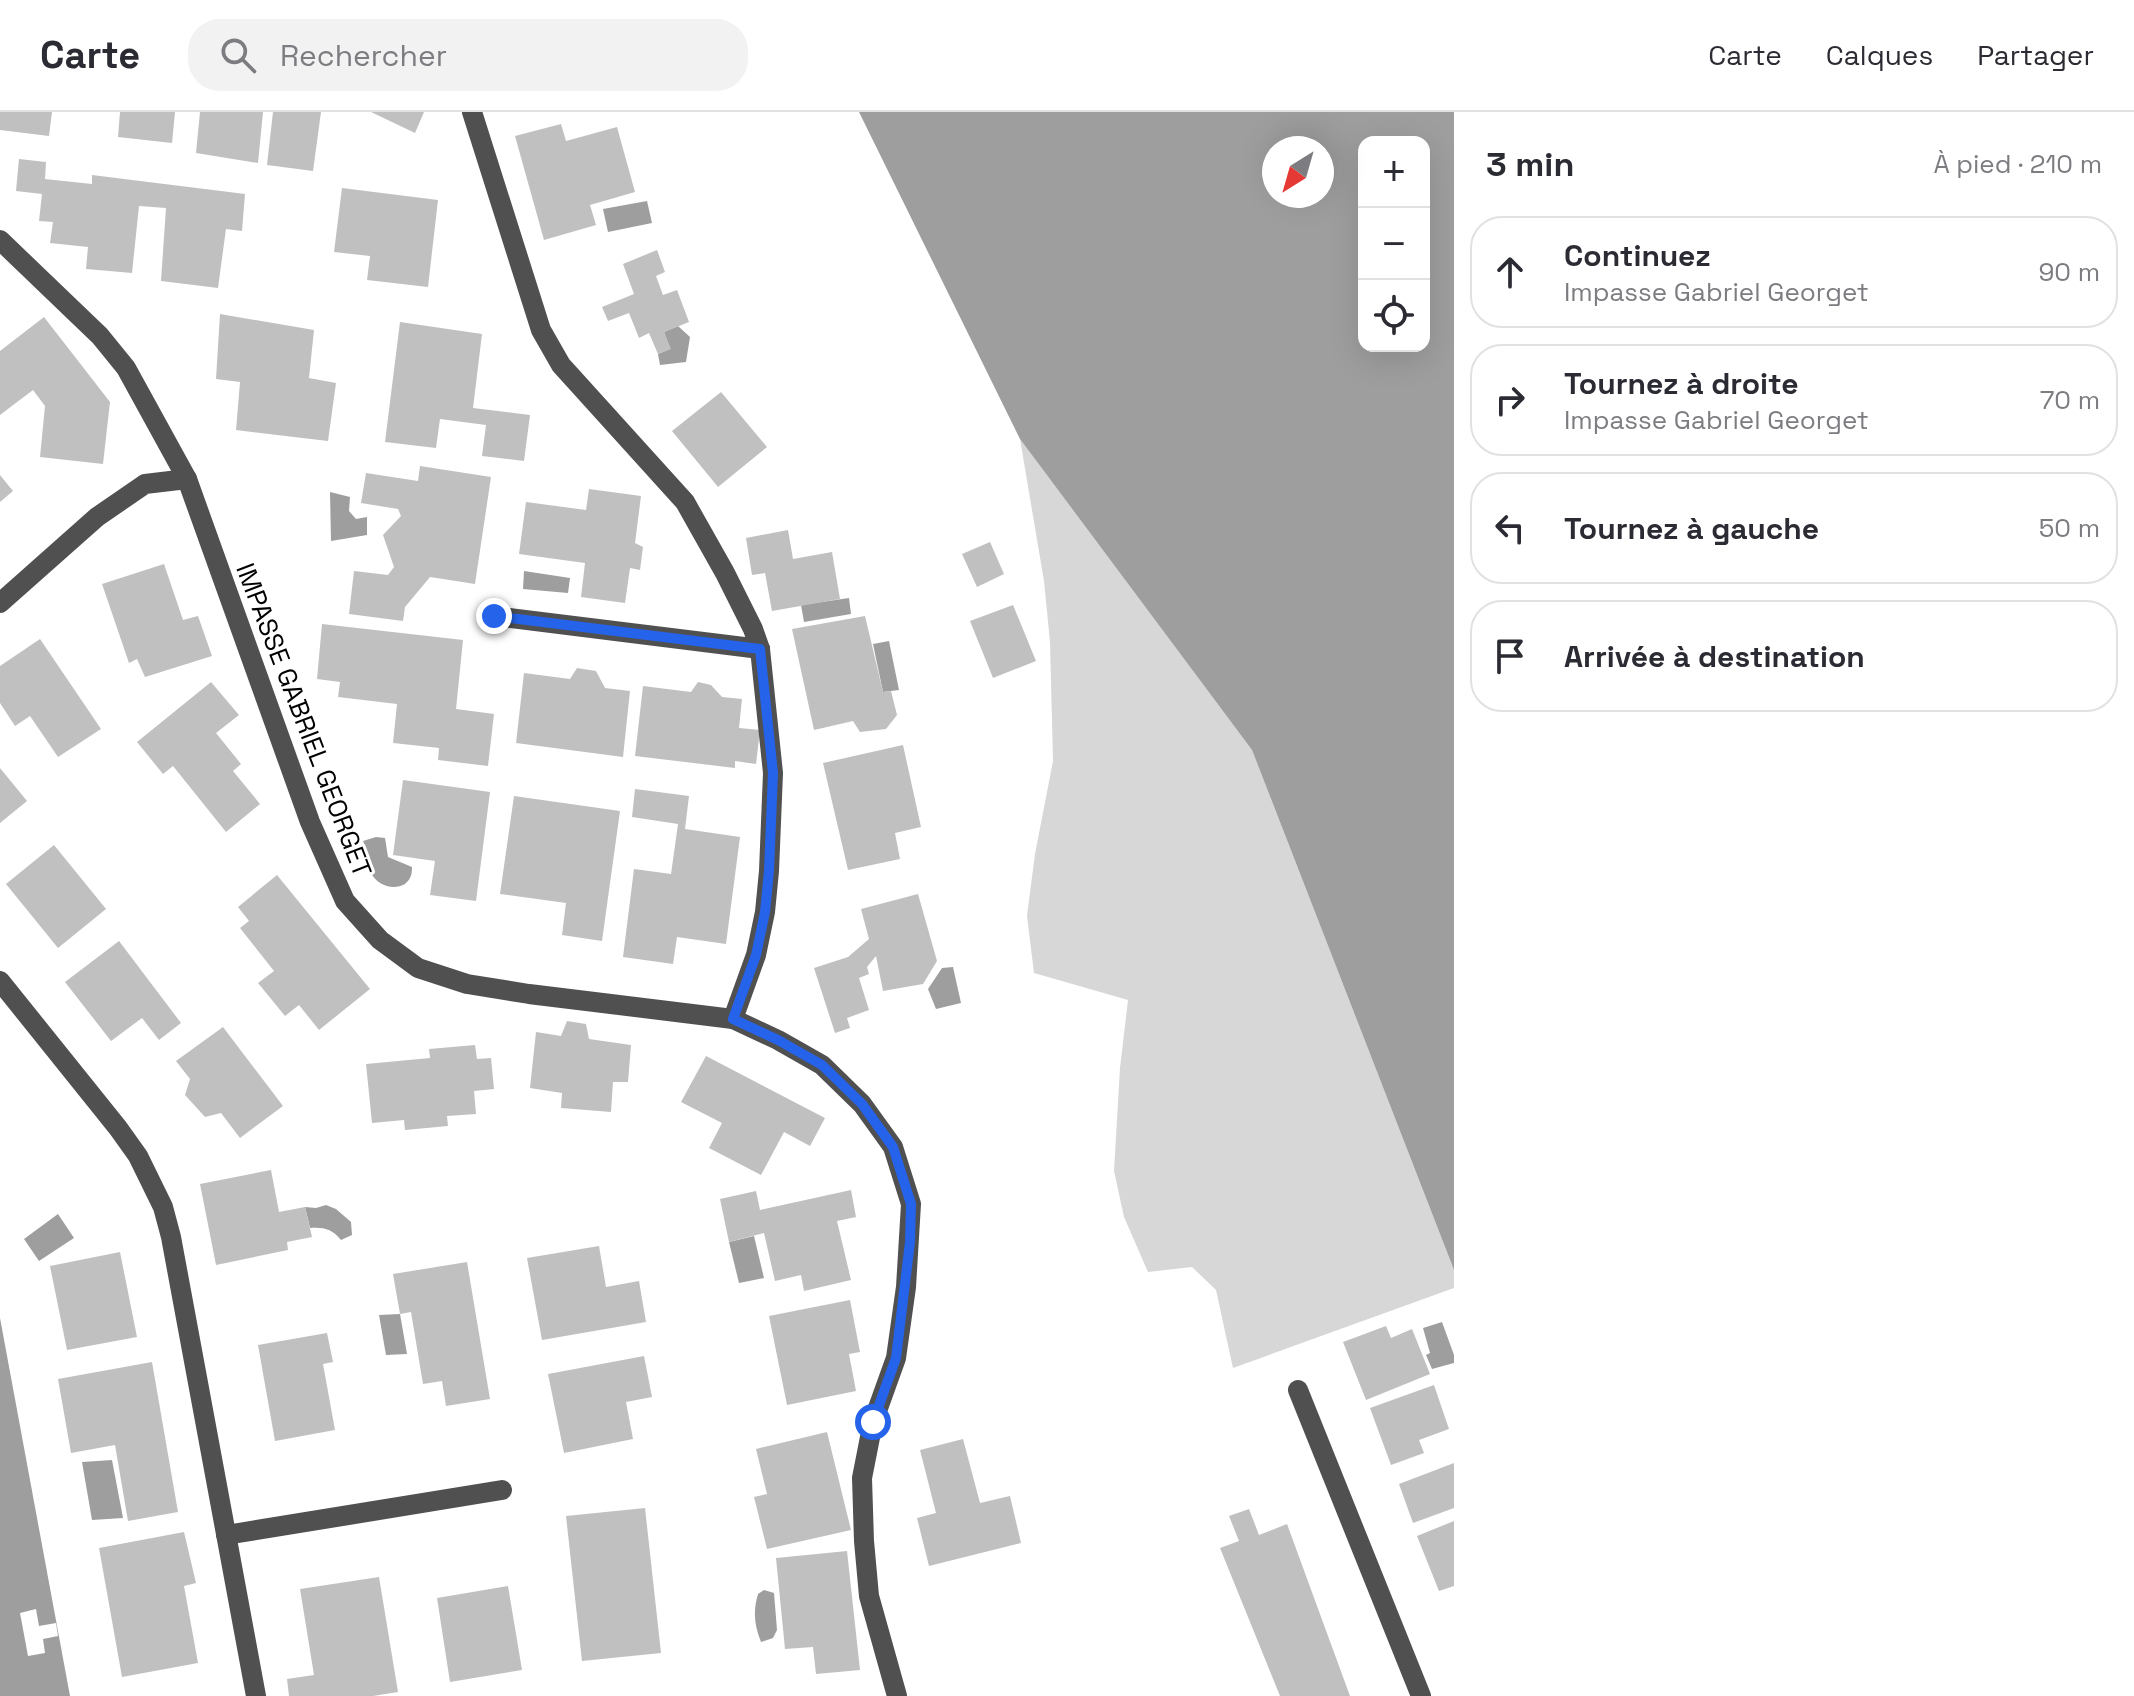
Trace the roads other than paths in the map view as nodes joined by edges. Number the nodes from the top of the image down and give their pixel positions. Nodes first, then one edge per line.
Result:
1 (472, 112) edge
2 (0, 240) edge
3 (187, 479) junction
4 (0, 603) edge
5 (494, 616) dead end
6 (760, 649) junction
7 (0, 981) edge
8 (733, 1019) junction
9 (1298, 1390) dead end
10 (502, 1490) dead end
11 (226, 1535) junction
12 (256, 1696) edge
13 (897, 1696) edge
14 (1421, 1696) edge

1 - 6 street
2 - 3 street, IMPASSE GABRIEL GEORGET
3 - 4 street
3 - 8 street, IMPASSE GABRIEL GEORGET
5 - 6 street
6 - 8 street
7 - 11 street
8 - 13 street, IMPASSE GABRIEL GEORGET
9 - 14 street
10 - 11 street
11 - 12 street

